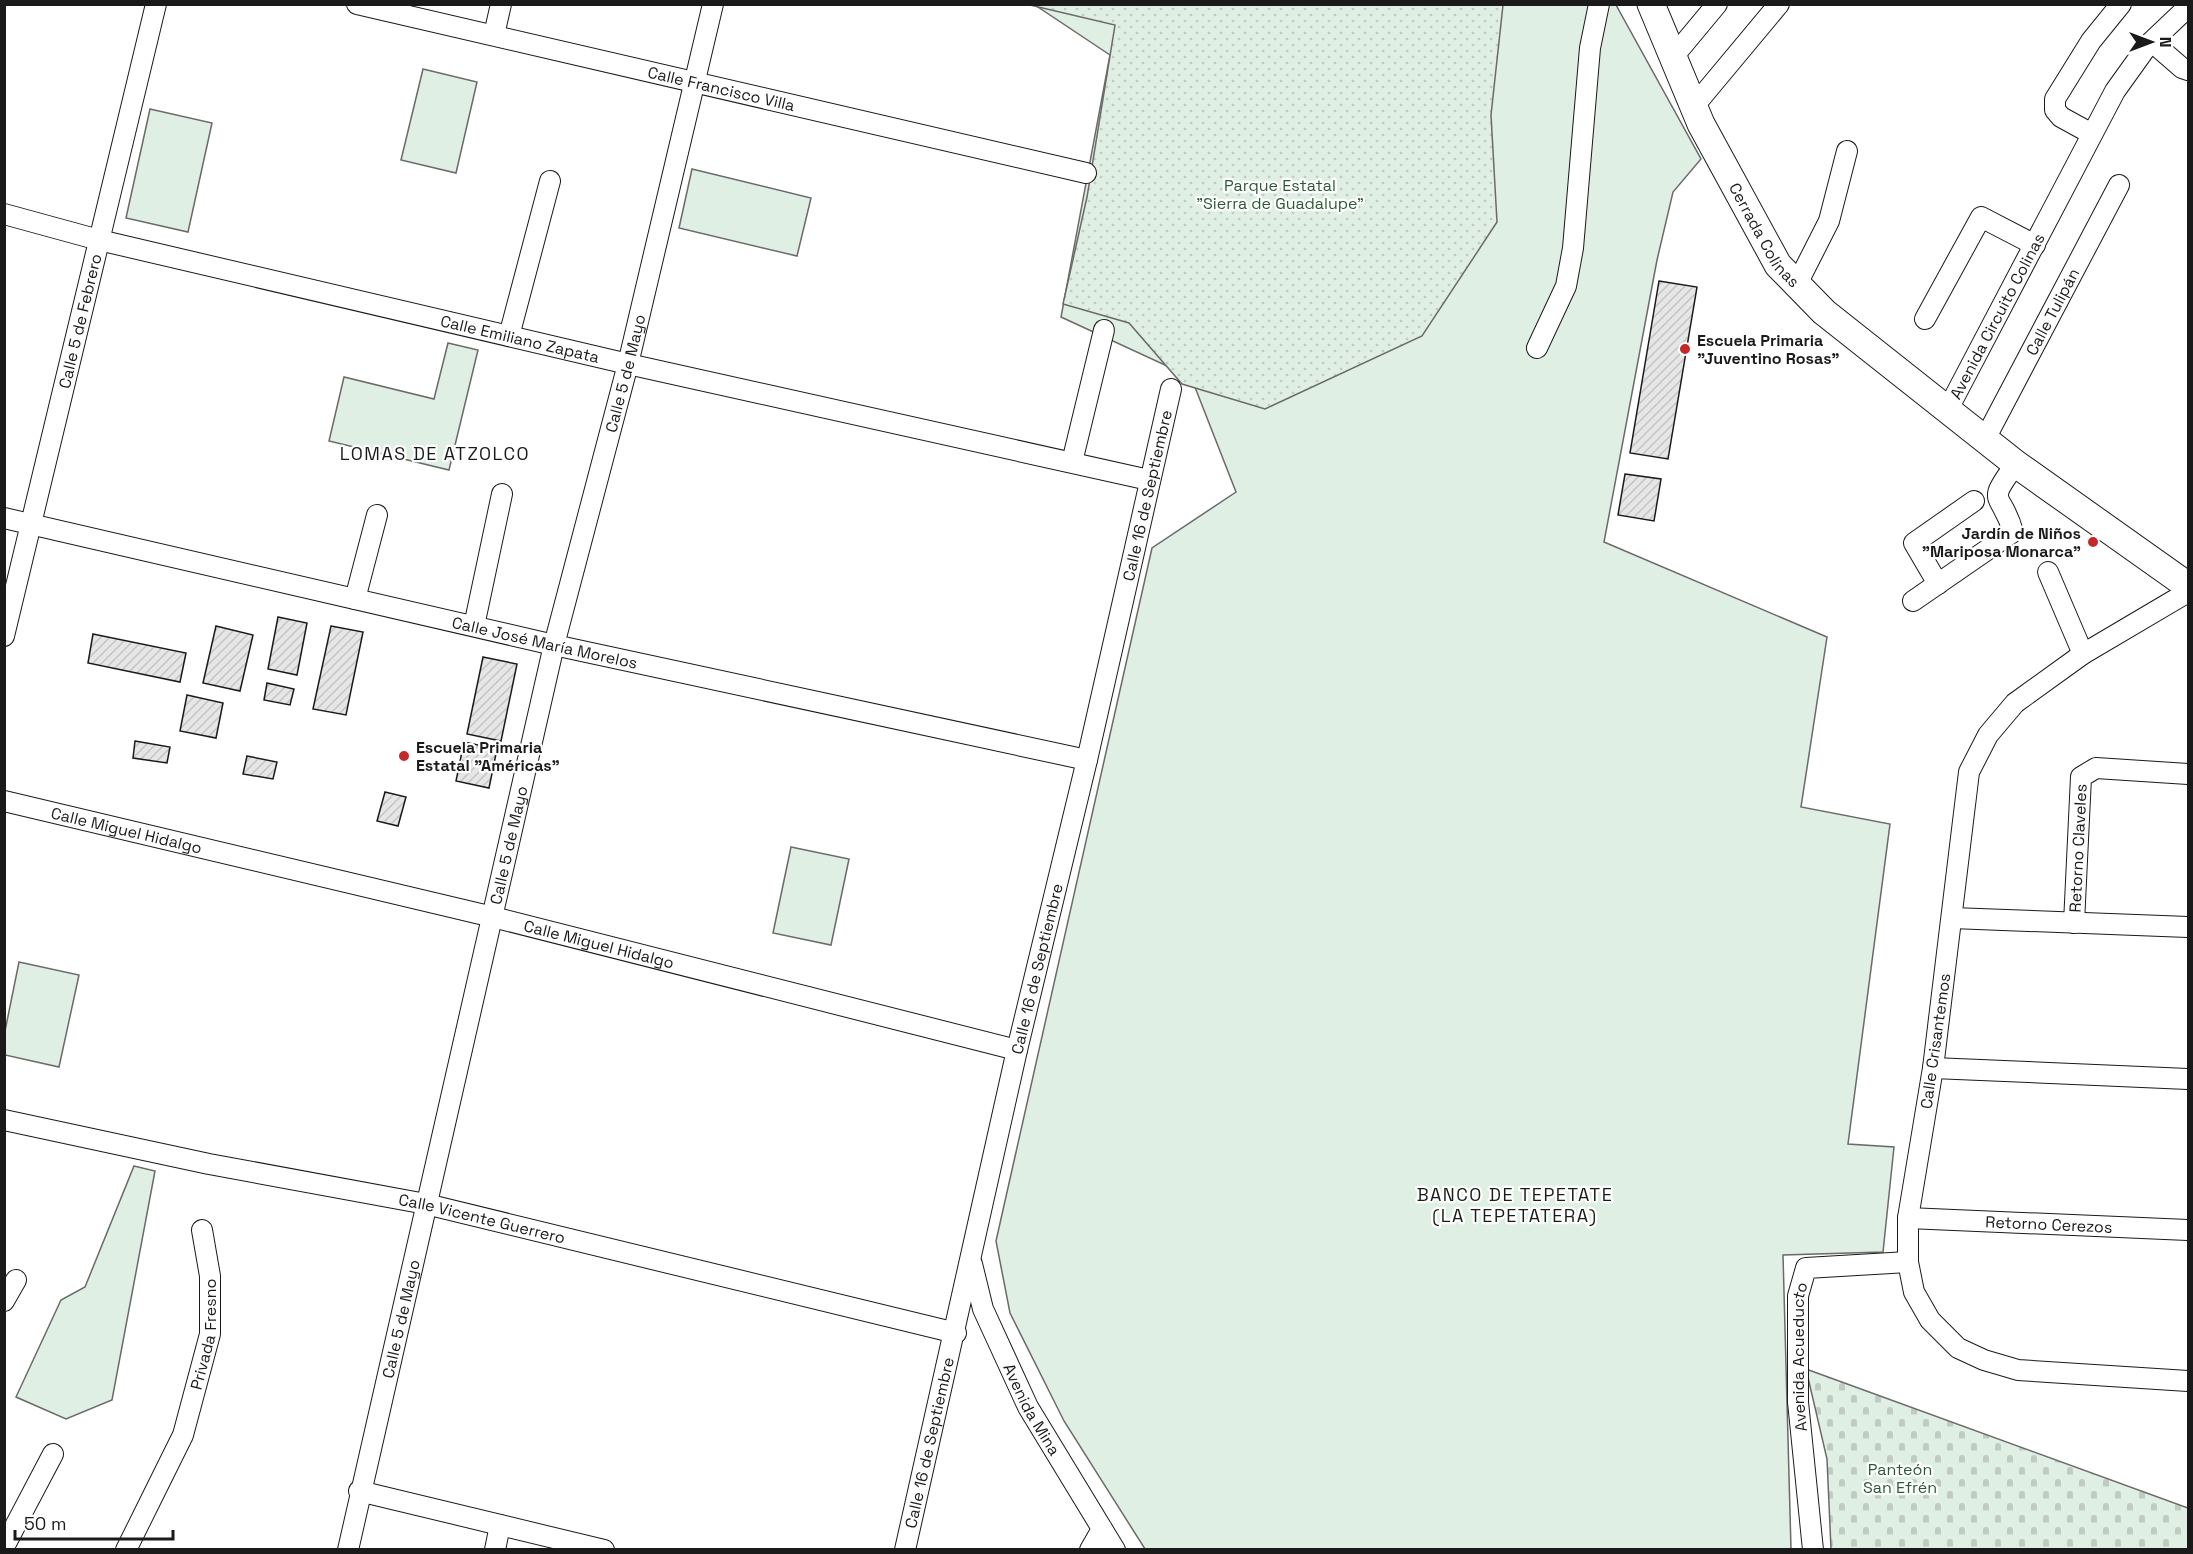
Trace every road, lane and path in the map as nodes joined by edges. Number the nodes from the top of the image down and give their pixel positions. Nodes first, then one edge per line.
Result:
1 (156, 4) edge
2 (357, 4) edge
3 (501, 4) edge
4 (713, 4) edge
5 (1599, 4) edge
6 (1651, 4) edge
7 (1718, 4) edge
8 (1779, 4) edge
9 (2121, 4) edge
10 (2188, 7) edge
11 (494, 35) junction
12 (2152, 42) junction
13 (1673, 57) junction
14 (2188, 69) edge
15 (696, 83) junction
16 (1694, 106) junction
17 (2092, 134) junction
18 (1846, 151) dead end
19 (1086, 173) dead end
20 (550, 181) dead end
21 (2119, 185) dead end
22 (4, 214) edge
23 (99, 240) junction
24 (2035, 245) junction
25 (1796, 286) junction
26 (1925, 319) dead end
27 (1104, 330) dead end
28 (509, 336) junction
29 (1537, 348) dead end
30 (628, 364) junction
31 (1171, 389) dead end
32 (1948, 409) junction
33 (1985, 439) junction
34 (1072, 462) junction
35 (2016, 464) junction
36 (1149, 480) junction
37 (502, 494) dead end
38 (1974, 501) dead end
39 (377, 515) dead end
40 (4, 518) edge
41 (30, 524) junction
42 (2048, 572) dead end
43 (1938, 584) junction
44 (2188, 586) edge
45 (2188, 592) edge
46 (355, 599) junction
47 (1913, 601) dead end
48 (474, 626) junction
49 (4, 636) edge
50 (554, 645) junction
51 (2083, 654) junction
52 (1087, 760) junction
53 (2188, 774) edge
54 (4, 801) edge
55 (493, 917) junction
56 (1952, 918) junction
57 (2074, 923) junction
58 (2188, 927) edge
59 (1017, 1050) junction
60 (1933, 1068) junction
61 (2188, 1079) edge
62 (4, 1120) edge
63 (426, 1204) junction
64 (1908, 1218) junction
65 (202, 1230) dead end
66 (2188, 1230) edge
67 (970, 1258) junction
68 (1908, 1262) junction
69 (16, 1280) dead end
70 (4, 1301) edge
71 (956, 1333) junction
72 (2188, 1381) edge
73 (53, 1454) dead end
74 (359, 1491) junction
75 (500, 1525) junction
76 (1102, 1529) junction
77 (4, 1547) edge
78 (126, 1550) edge
79 (348, 1550) edge
80 (495, 1550) edge
81 (604, 1550) edge
82 (905, 1550) edge
83 (1090, 1550) edge
84 (1115, 1550) edge
85 (1813, 1550) edge

1 - 23 street, Calle 5 de Febrero
2 - 11 street, Calle Francisco Villa
3 - 11 street
4 - 15 street, Calle 5 de Mayo
5 - 29 street
6 - 13 main road, Cerrada Colinas
7 - 13 street
8 - 16 street
9 - 17 street
10 - 12 street, Avenida Circuito Colinas
11 - 15 street, Calle Francisco Villa
12 - 14 street
12 - 17 street, Avenida Circuito Colinas
13 - 16 main road, Cerrada Colinas
15 - 19 street, Calle Francisco Villa
15 - 30 street, Calle 5 de Mayo
16 - 25 main road, Cerrada Colinas
17 - 24 street, Avenida Circuito Colinas
18 - 25 street
20 - 28 street
21 - 33 street, Calle Tulipán
22 - 23 street, Calle Emiliano Zapata
23 - 28 street, Calle Emiliano Zapata
23 - 41 street, Calle 5 de Febrero
24 - 26 street
24 - 32 street, Avenida Circuito Colinas
25 - 32 main road, Cerrada Colinas
27 - 34 street
28 - 30 street, Calle Emiliano Zapata
30 - 34 street, Calle Emiliano Zapata
30 - 50 street, Calle 5 de Mayo
31 - 36 street, Calle 16 de Septiembre
32 - 33 main road, Avenida Circuito Colinas
33 - 35 main road, Avenida Circuito Colinas
34 - 36 street, Calle Emiliano Zapata
35 - 43 street
35 - 44 main road, Avenida Circuito Colinas
36 - 52 street, Calle 16 de Septiembre
37 - 48 street
38 - 43 street
39 - 46 street
40 - 41 street, Calle José María Morelos
41 - 46 street, Calle José María Morelos
41 - 49 street, Calle 5 de Febrero
42 - 51 street
43 - 47 street
45 - 51 street, Calle Crisantemos
46 - 48 street, Calle José María Morelos
48 - 50 street, Calle José María Morelos
50 - 52 street, Calle José María Morelos
50 - 55 street, Calle 5 de Mayo
51 - 56 street, Calle Crisantemos
52 - 59 street, Calle 16 de Septiembre
53 - 57 street, Retorno Claveles
54 - 55 street, Calle Miguel Hidalgo
55 - 59 street, Calle Miguel Hidalgo
55 - 63 street, Calle 5 de Mayo
56 - 57 street, Retorno Claveles
56 - 60 street, Calle Crisantemos
57 - 58 street, Retorno Claveles
59 - 67 street, Calle 16 de Septiembre
60 - 61 street
60 - 64 street, Calle Crisantemos
62 - 63 street, Calle Vicente Guerrero
63 - 71 street, Calle Vicente Guerrero
63 - 74 street, Calle 5 de Mayo
64 - 66 street, Retorno Cerezos
64 - 68 street, Calle Crisantemos
65 - 78 street, Privada Fresno
67 - 71 street, Calle 16 de Septiembre
67 - 76 street, Avenida Mina
68 - 72 street, Calle Crisantemos
68 - 85 street, Avenida Acueducto
69 - 70 street
71 - 82 street, Calle 16 de Septiembre
73 - 77 street
74 - 75 street
74 - 79 street, Calle 5 de Mayo
75 - 80 street
75 - 81 street
76 - 83 street
76 - 84 street, Avenida Mina

